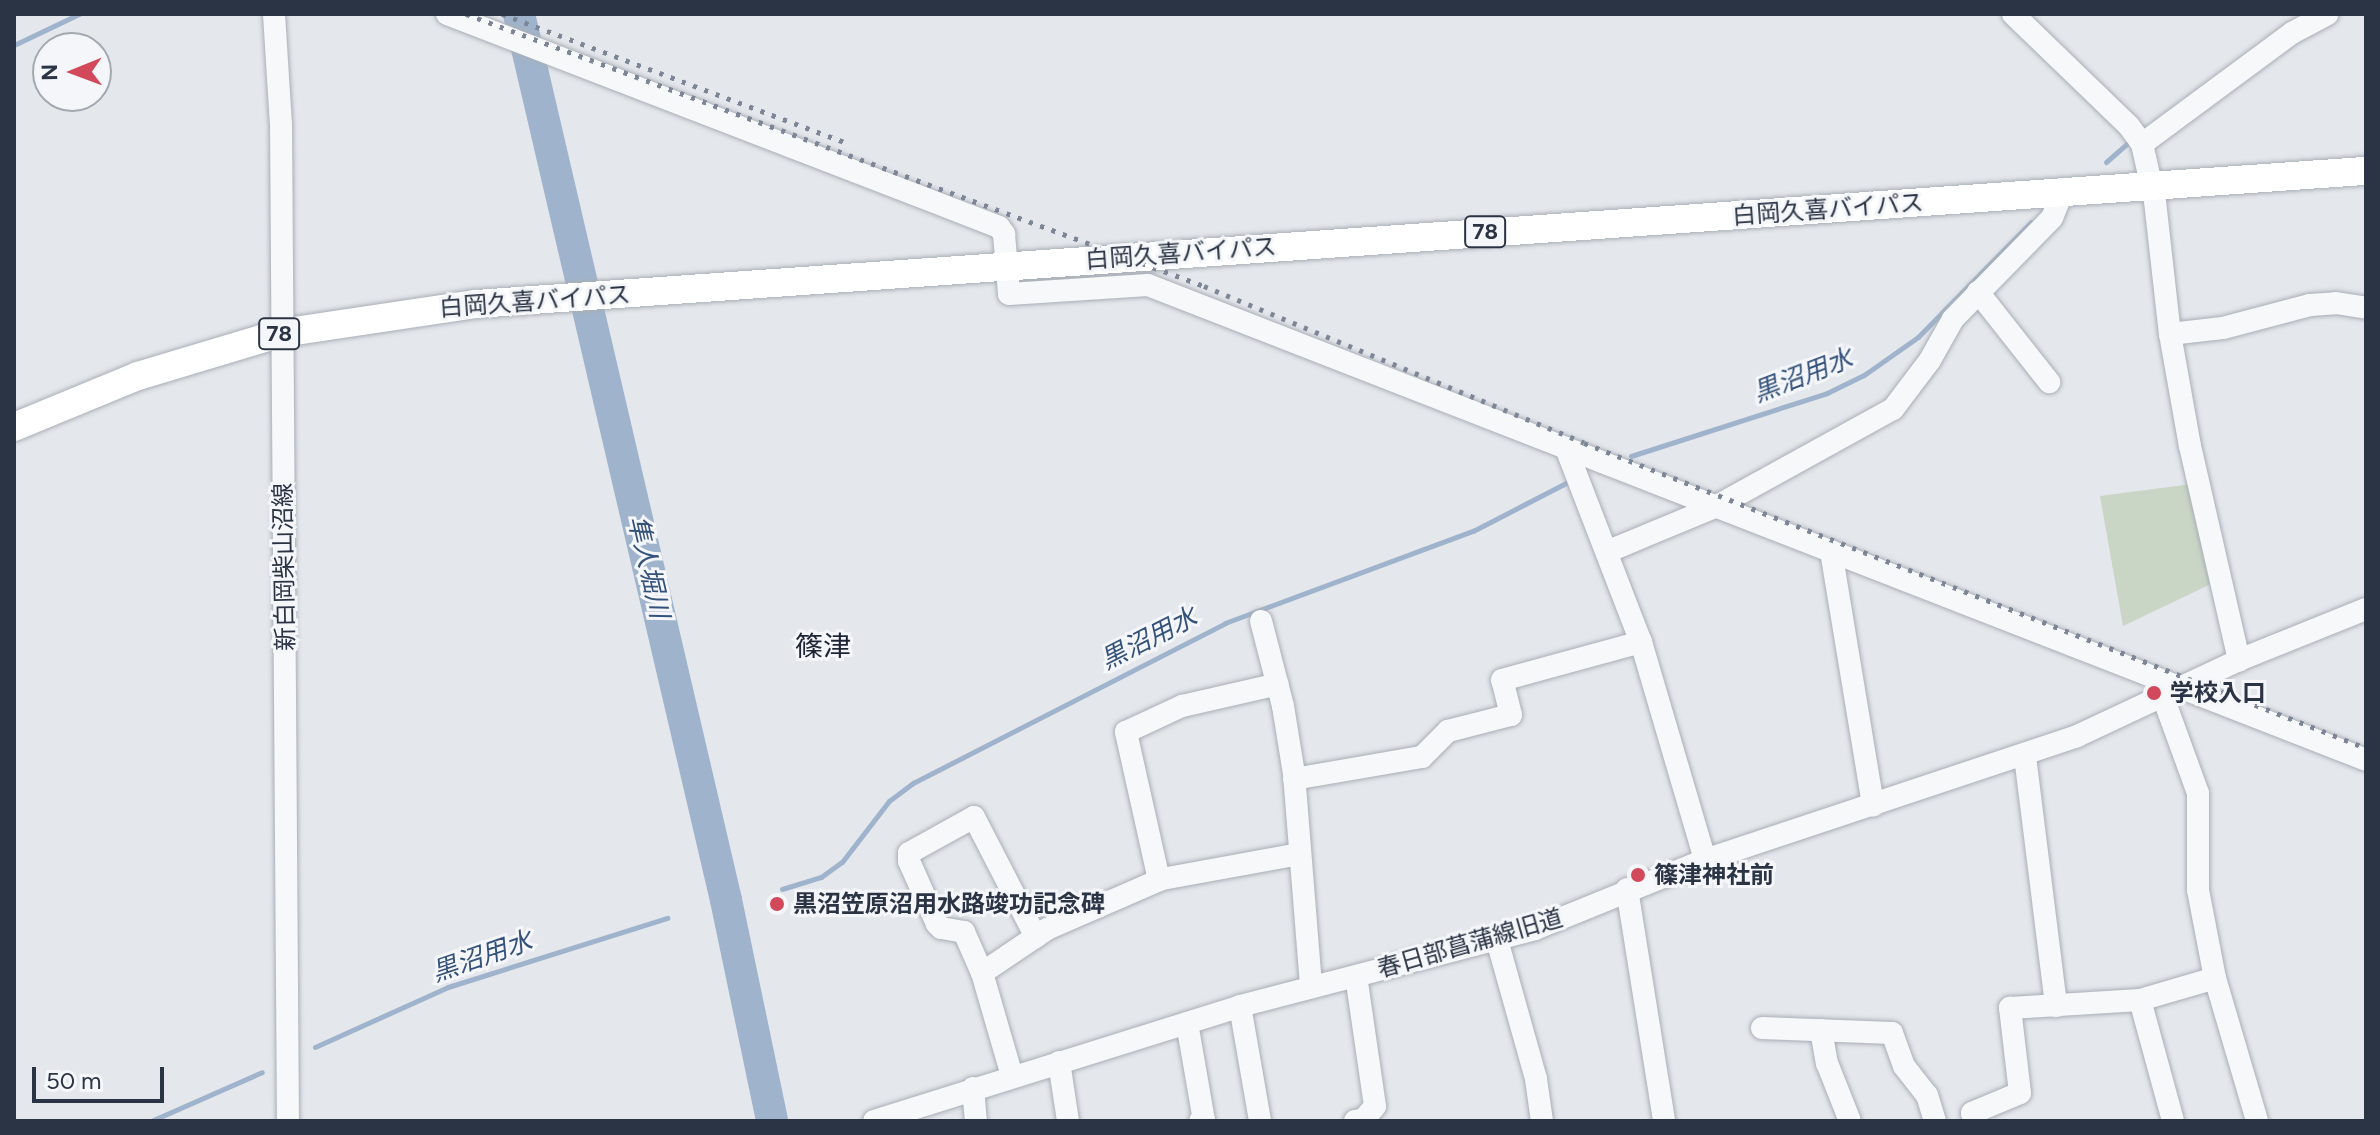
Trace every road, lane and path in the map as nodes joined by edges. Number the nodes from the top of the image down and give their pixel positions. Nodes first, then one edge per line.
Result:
1 (274, 14) edge
2 (447, 14) edge
3 (2013, 14) edge
4 (2327, 14) edge
5 (2142, 144) junction
6 (2366, 171) edge
7 (2152, 186) junction
8 (2062, 193) junction
9 (1005, 267) junction
10 (1978, 292) junction
11 (2366, 308) edge
12 (281, 333) junction
13 (2170, 334) junction
14 (2049, 382) dead end
15 (14, 427) edge
16 (1566, 448) junction
17 (1717, 506) junction
18 (1609, 551) junction
19 (1831, 551) junction
20 (2366, 609) edge
21 (1261, 621) dead end
22 (1641, 642) junction
23 (2239, 660) junction
24 (1278, 684) junction
25 (2172, 692) junction
26 (2025, 756) junction
27 (2366, 760) edge
28 (1294, 779) junction
29 (1873, 806) junction
30 (1299, 854) junction
31 (1705, 860) junction
32 (1159, 880) junction
33 (1627, 889) junction
34 (1036, 937) junction
35 (1497, 940) junction
36 (982, 973) junction
37 (1356, 976) junction
38 (2215, 978) junction
39 (1311, 987) junction
40 (2140, 1000) junction
41 (1240, 1006) junction
42 (2056, 1006) junction
43 (1187, 1023) junction
44 (1762, 1028) dead end
45 (1821, 1030) junction
46 (1059, 1062) junction
47 (1012, 1076) junction
48 (973, 1088) junction
49 (288, 1121) edge
50 (874, 1121) edge
51 (976, 1121) edge
52 (1068, 1121) edge
53 (1200, 1121) edge
54 (1260, 1121) edge
55 (1355, 1121) edge
56 (1542, 1121) edge
57 (1664, 1121) edge
58 (1850, 1121) edge
59 (1935, 1121) edge
60 (1974, 1121) edge
61 (2173, 1121) edge
62 (2257, 1121) edge

1 - 12 street, 新白岡柴山沼線
2 - 9 street
3 - 5 street
4 - 5 street
5 - 7 street
6 - 7 main road, 白岡久喜バイパス / 78
7 - 8 main road, 白岡久喜バイパス / 78
7 - 13 street
8 - 9 main road, 白岡久喜バイパス / 78
8 - 10 street
9 - 12 main road, 白岡久喜バイパス / 78
9 - 16 street
10 - 14 street
10 - 17 street
11 - 13 street
12 - 15 main road, 白岡久喜バイパス / 78
12 - 49 street, 新白岡柴山沼線
13 - 23 street
16 - 17 street
16 - 18 street
17 - 18 street
17 - 19 street
18 - 22 street
19 - 25 street
19 - 29 street
20 - 23 street, 春日部菖蒲線旧道
21 - 24 street
22 - 28 street
22 - 31 street
23 - 25 street, 春日部菖蒲線旧道
24 - 28 street
24 - 32 street
25 - 26 street, 春日部菖蒲線旧道
25 - 27 street
25 - 38 street
26 - 29 street, 春日部菖蒲線旧道
26 - 42 street
28 - 30 street
29 - 31 street, 春日部菖蒲線旧道
30 - 32 street
30 - 39 street
31 - 33 street, 春日部菖蒲線旧道
32 - 34 street
33 - 35 street, 春日部菖蒲線旧道
33 - 57 street
34 - 36 street
34 - 36 street
35 - 37 street, 春日部菖蒲線旧道
35 - 56 street
36 - 47 street
37 - 39 street, 春日部菖蒲線旧道
37 - 55 street
38 - 40 street
38 - 62 street
39 - 41 street, 春日部菖蒲線旧道
40 - 42 street
40 - 61 street
41 - 43 street, 春日部菖蒲線旧道
41 - 54 street
42 - 60 street
43 - 46 street, 春日部菖蒲線旧道
43 - 53 street
44 - 45 street
45 - 58 street
45 - 59 street
46 - 47 street, 春日部菖蒲線旧道
46 - 52 street
47 - 48 street, 春日部菖蒲線旧道
48 - 50 street, 春日部菖蒲線旧道
48 - 51 street

